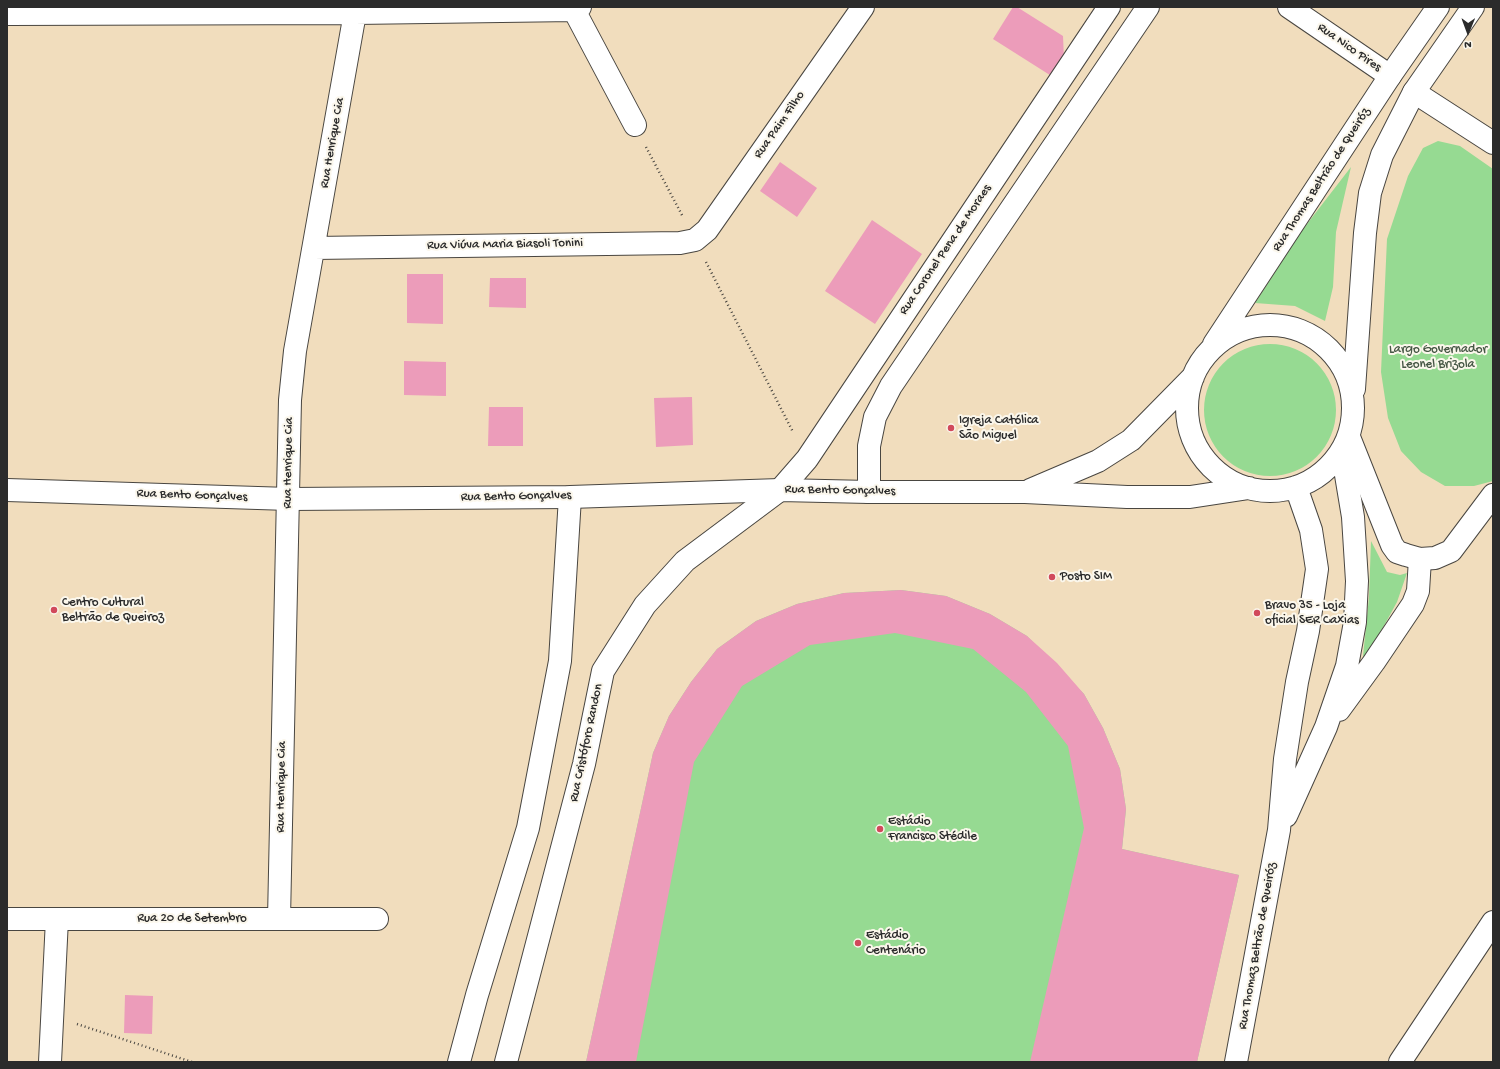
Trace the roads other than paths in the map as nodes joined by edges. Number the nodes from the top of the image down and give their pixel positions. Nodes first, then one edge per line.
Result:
1 (862, 7) edge
2 (1109, 7) edge
3 (1148, 7) edge
4 (1290, 7) edge
5 (1438, 7) edge
6 (1472, 7) edge
7 (536, 8) edge
8 (577, 8) edge
9 (355, 13) junction
10 (7, 14) edge
11 (1390, 76) junction
12 (1414, 92) junction
13 (635, 125) road end
14 (1493, 143) edge
15 (695, 240) joint
16 (314, 248) junction
17 (1208, 353) junction
18 (1193, 377) junction
19 (1354, 399) junction
20 (1345, 444) junction
21 (1296, 486) junction
22 (1249, 488) junction
23 (7, 490) edge
24 (780, 490) junction
25 (869, 492) junction
26 (1025, 492) junction
27 (1493, 495) edge
28 (570, 497) junction
29 (289, 499) junction
30 (1420, 559) junction
31 (1326, 727) junction
32 (1279, 830) junction
33 (7, 919) edge
34 (58, 919) junction
35 (279, 919) junction
36 (377, 919) dead end
37 (1493, 922) edge
38 (50, 1062) edge
39 (459, 1062) edge
40 (506, 1062) edge
41 (1236, 1062) edge
42 (1400, 1062) edge

1 - 15 street, Rua Paim Filho
2 - 24 street, Rua Coronel Pena de Moraes
3 - 25 street
4 - 11 street, Rua Nico Pires
5 - 11 street, Rua Thomas Beltrão de Queiróz
6 - 12 street
7 - 8 street
7 - 9 street
8 - 13 street
9 - 10 street
9 - 16 street, Rua Henrique Cia
11 - 17 street, Rua Thomas Beltrão de Queiróz
12 - 14 street
12 - 19 street
15 - 16 street, Rua Viúva Maria Biasoli Tonini
16 - 29 street, Rua Henrique Cia
17 - 18 street, Rua Bento Gonçalves
17 - 19 street, Rua Bento Gonçalves
18 - 22 street, Rua Bento Gonçalves
18 - 26 street, Rua Bento Gonçalves
19 - 20 street, Rua Bento Gonçalves
20 - 21 street, Rua Bento Gonçalves
20 - 30 street
20 - 31 street, Rua Thomaz Beltrão de Queiróz
21 - 22 street, Rua Bento Gonçalves
21 - 32 street, Rua Thomaz Beltrão de Queiróz
22 - 26 street, Rua Bento Gonçalves
23 - 29 street, Rua Bento Gonçalves
24 - 25 street, Rua Bento Gonçalves
24 - 28 street, Rua Bento Gonçalves
24 - 40 street, Rua Cristóforo Randon
25 - 26 street, Rua Bento Gonçalves
27 - 30 street
28 - 29 street, Rua Bento Gonçalves
28 - 39 street
29 - 35 street, Rua Henrique Cia
30 - 31 street
31 - 32 street, Rua Thomaz Beltrão de Queiróz
32 - 41 street, Rua Thomaz Beltrão de Queiróz
33 - 34 street, Rua 20 de Setembro
34 - 35 street, Rua 20 de Setembro
34 - 38 street
35 - 36 street, Rua 20 de Setembro
37 - 42 street

